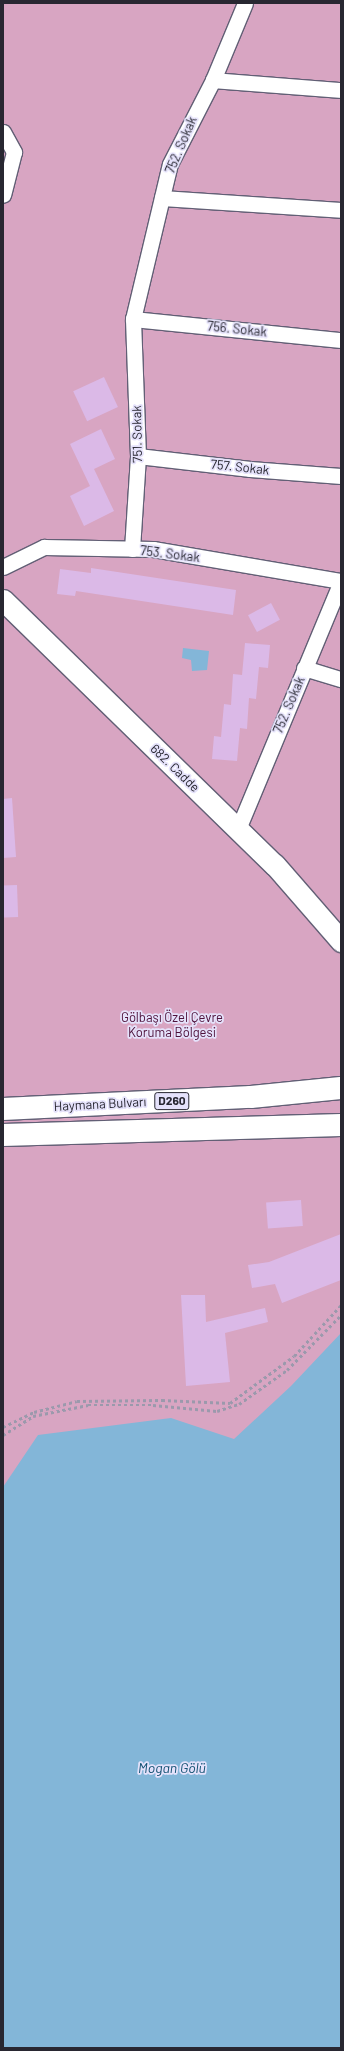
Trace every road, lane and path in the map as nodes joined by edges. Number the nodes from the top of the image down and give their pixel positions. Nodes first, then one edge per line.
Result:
1 (245, 3) edge
2 (213, 80) junction
3 (341, 90) edge
4 (3, 132) edge
5 (3, 195) edge
6 (162, 198) junction
7 (341, 210) edge
8 (133, 319) junction
9 (341, 340) edge
10 (138, 456) junction
11 (341, 476) edge
12 (132, 549) junction
13 (3, 567) edge
14 (341, 581) edge
15 (3, 600) edge
16 (304, 668) junction
17 (341, 680) edge
18 (238, 829) junction
19 (341, 941) edge
20 (341, 1088) edge
21 (3, 1109) edge
22 (341, 1125) edge
23 (3, 1135) edge
24 (341, 1304) edge
25 (341, 1315) edge
26 (3, 1427) edge
27 (3, 1435) edge

1 - 2 street, 752. Sokak
2 - 3 street
2 - 6 street, 752. Sokak
4 - 5 street
6 - 7 street
6 - 8 street, 752. Sokak
8 - 9 street, 756. Sokak
8 - 10 street, 751. Sokak
10 - 11 street, 757. Sokak
10 - 12 street, 751. Sokak
12 - 13 street, 753. Sokak
12 - 14 street, 753. Sokak
14 - 16 street, 752. Sokak
15 - 18 main road, 682. Cadde
16 - 17 street
16 - 18 street, 752. Sokak
18 - 19 main road, 682. Cadde
20 - 21 highway, Haymana Bulvarı / D260
22 - 23 highway, Haymana Bulvarı / D260
24 - 26 path
25 - 27 path

